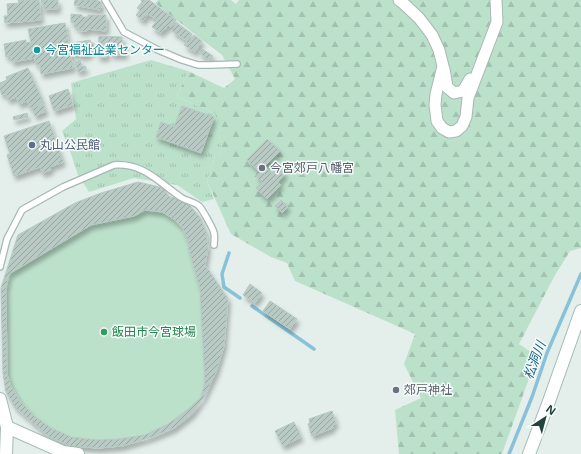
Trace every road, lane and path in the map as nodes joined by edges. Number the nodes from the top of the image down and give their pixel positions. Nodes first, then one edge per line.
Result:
1 (105, 0) edge
2 (399, 0) edge
3 (496, 0) edge
4 (482, 59) junction
5 (237, 64) dead end
6 (444, 66) junction
7 (214, 245) dead end
8 (0, 267) edge
9 (581, 311) edge
10 (0, 399) edge
11 (7, 427) junction
12 (61, 453) edge
13 (6, 454) edge
14 (78, 454) edge
15 (528, 454) edge

1 - 5 lane
2 - 6 street
3 - 4 street
4 - 6 street
4 - 6 street
7 - 8 lane
9 - 15 street
10 - 11 street
11 - 12 street
11 - 13 street
12 - 14 street

